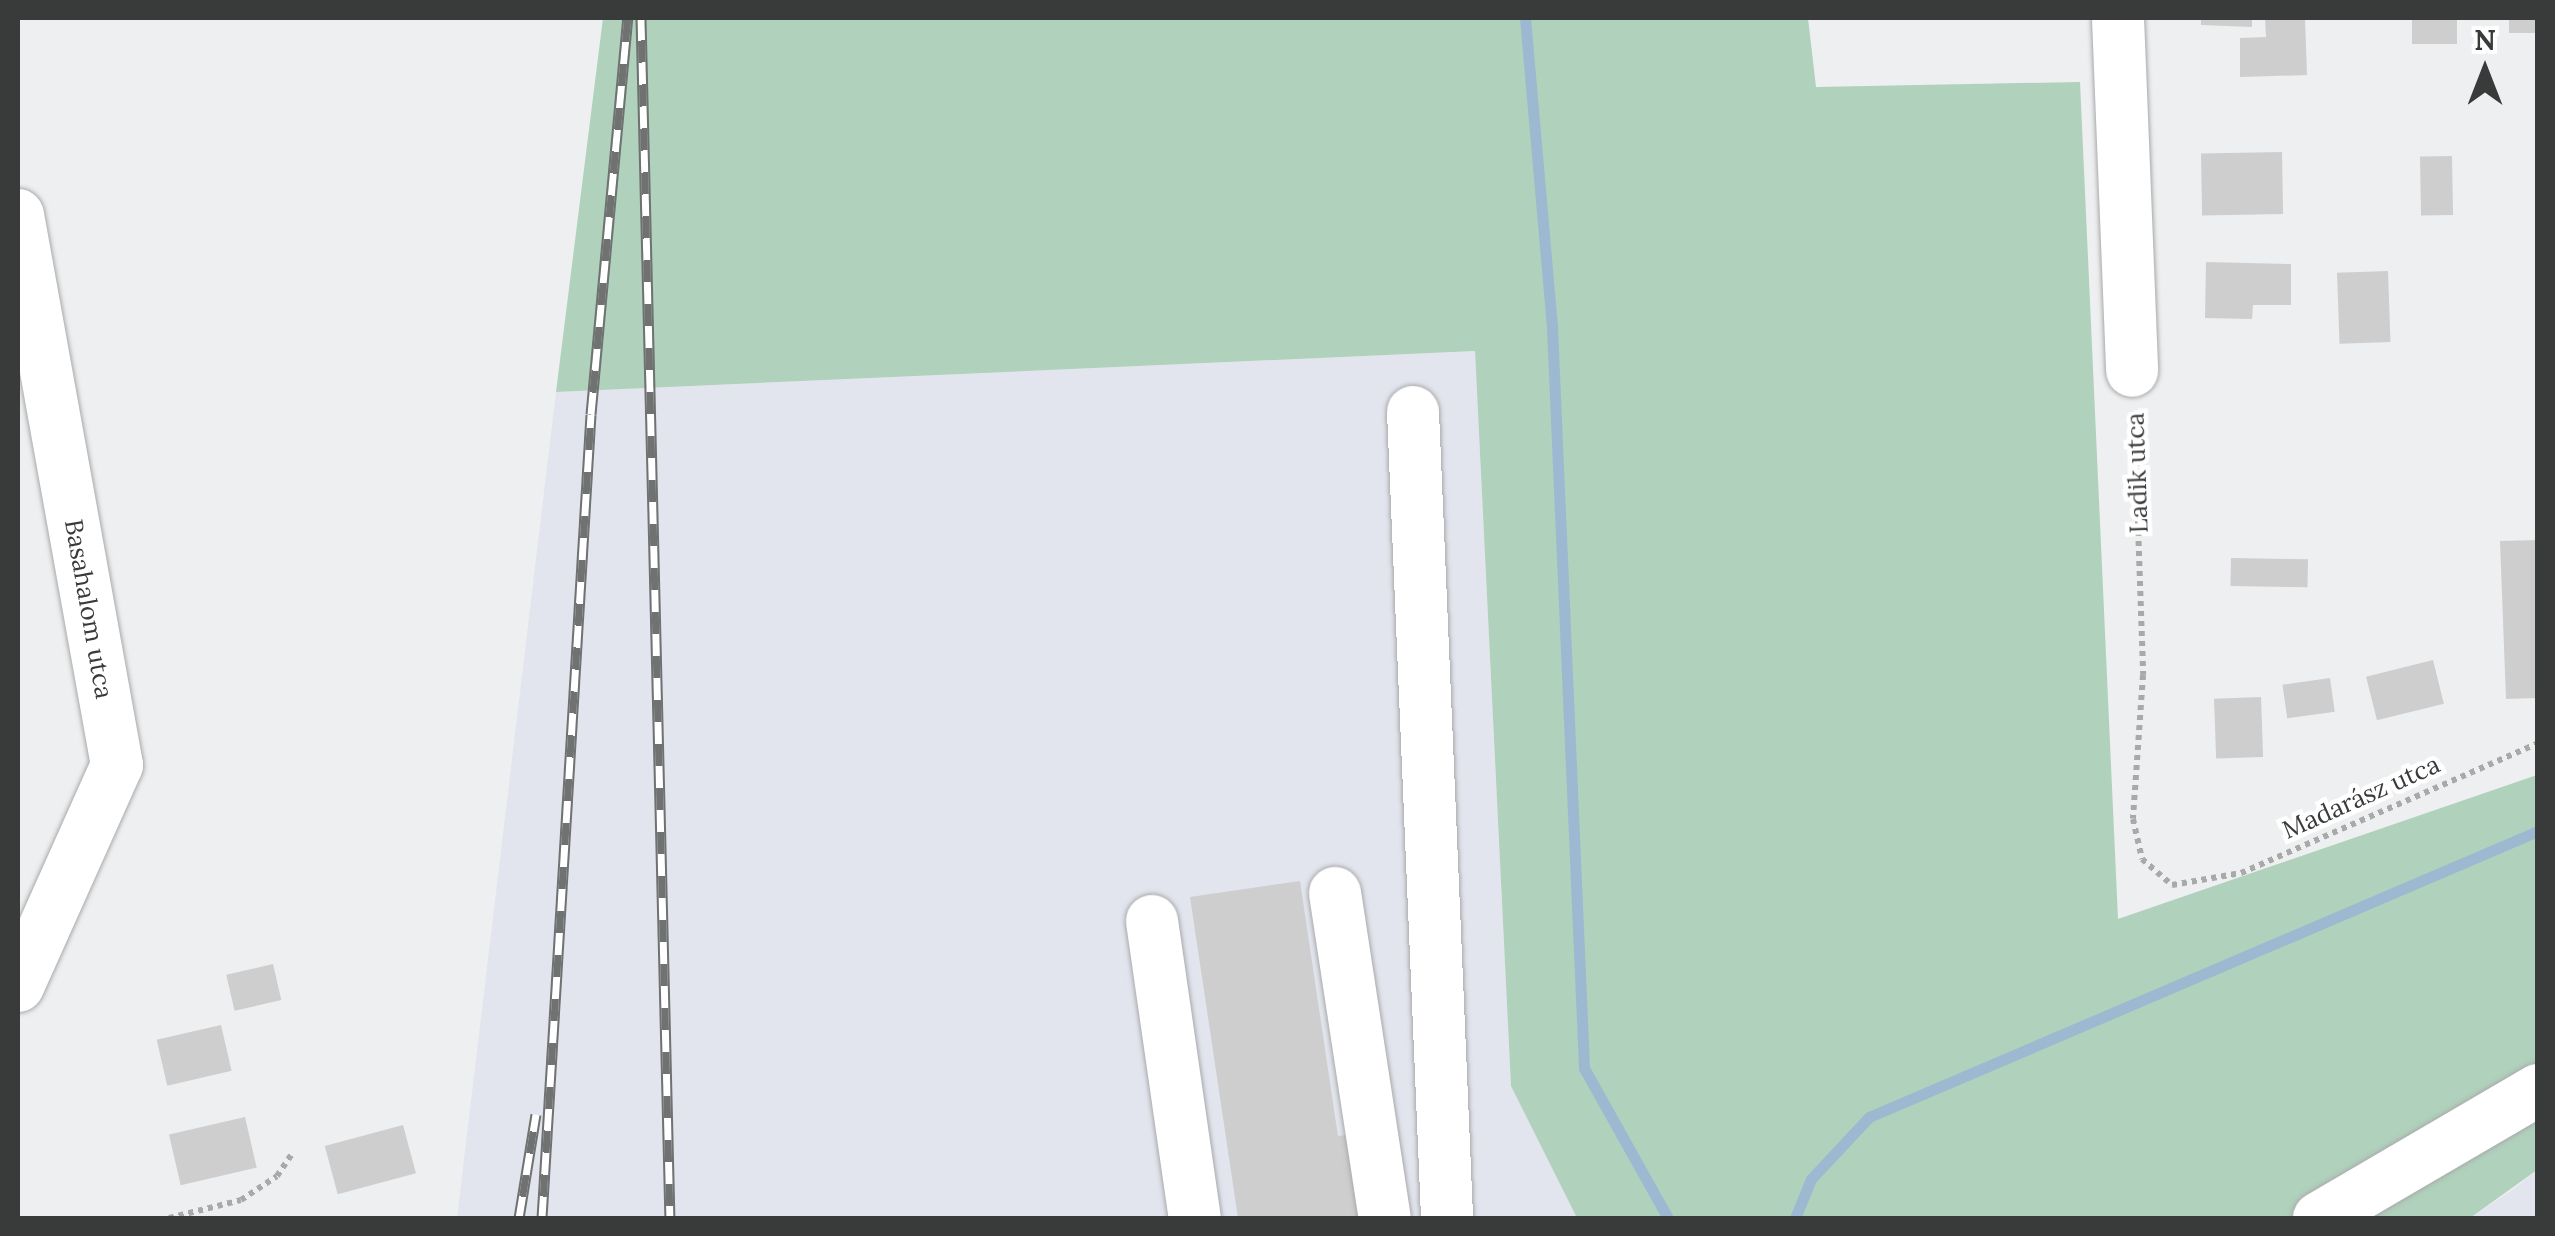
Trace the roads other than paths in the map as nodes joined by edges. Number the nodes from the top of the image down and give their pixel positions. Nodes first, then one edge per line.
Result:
1 (2118, 18) edge
2 (18, 215) edge
3 (2132, 372) road end
4 (1414, 412) dead end
5 (1335, 894) dead end
6 (1152, 921) dead end
7 (18, 986) edge
8 (2538, 1090) edge
9 (1196, 1218) edge
10 (1385, 1218) edge
11 (1447, 1218) edge
12 (2319, 1218) edge

1 - 3 street
2 - 7 street, Basahalom utca
4 - 11 street
5 - 10 street
6 - 9 street
8 - 12 street

